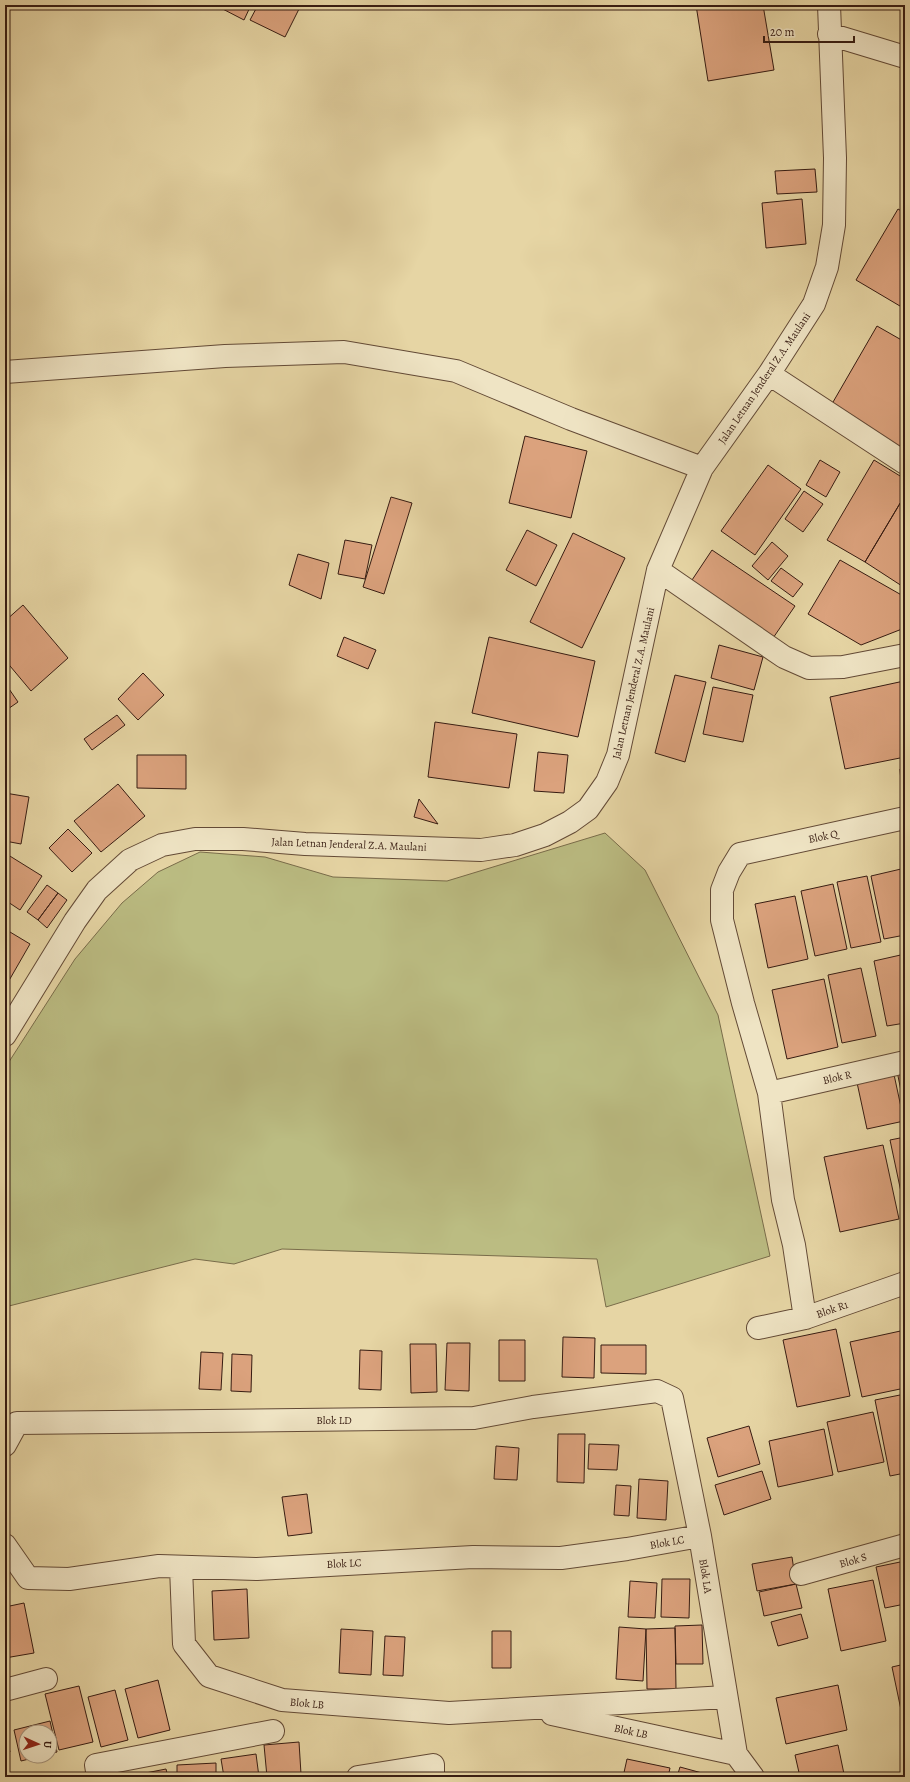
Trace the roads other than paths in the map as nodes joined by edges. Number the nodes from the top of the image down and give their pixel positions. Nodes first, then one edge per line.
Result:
1 (829, 5) edge
2 (829, 34) junction
3 (905, 57) edge
4 (5, 372) edge
5 (769, 374) junction
6 (905, 463) edge
7 (702, 468) junction
8 (658, 570) junction
9 (905, 655) edge
10 (905, 818) edge
11 (5, 1035) edge
12 (905, 1062) edge
13 (769, 1093) junction
14 (905, 1283) edge
15 (805, 1318) junction
16 (758, 1328) dead end
17 (672, 1398) joint
18 (5, 1445) edge
19 (700, 1536) junction
20 (5, 1545) edge
21 (905, 1545) edge
22 (180, 1567) junction
23 (802, 1574) dead end
24 (46, 1679) dead end
25 (5, 1690) edge
26 (726, 1697) junction
27 (526, 1709) junction
28 (273, 1730) dead end
29 (736, 1754) junction
30 (433, 1771) edge
31 (98, 1777) edge
32 (358, 1777) edge
33 (753, 1777) edge

1 - 2 street, Jalan Letnan Jenderal Z.A. Maulani
2 - 3 street
2 - 5 street, Jalan Letnan Jenderal Z.A. Maulani
4 - 7 street
5 - 6 street
5 - 7 street, Jalan Letnan Jenderal Z.A. Maulani
7 - 8 street, Jalan Letnan Jenderal Z.A. Maulani
8 - 9 street
8 - 11 street, Jalan Letnan Jenderal Z.A. Maulani
10 - 13 street, Blok Q
12 - 13 street, Blok R
13 - 15 street
14 - 15 street, Blok R1
15 - 16 street, Blok R1
17 - 18 street, Blok LD
17 - 19 street, Blok LA
19 - 22 street, Blok LC
19 - 26 street, Blok LA
20 - 22 street, Blok LC
21 - 23 street, Blok S
22 - 27 street, Blok LB
24 - 25 street
26 - 27 street, Blok LB
26 - 29 street, Blok LA
27 - 29 street, Blok LB
28 - 31 street
29 - 33 street
30 - 32 street

